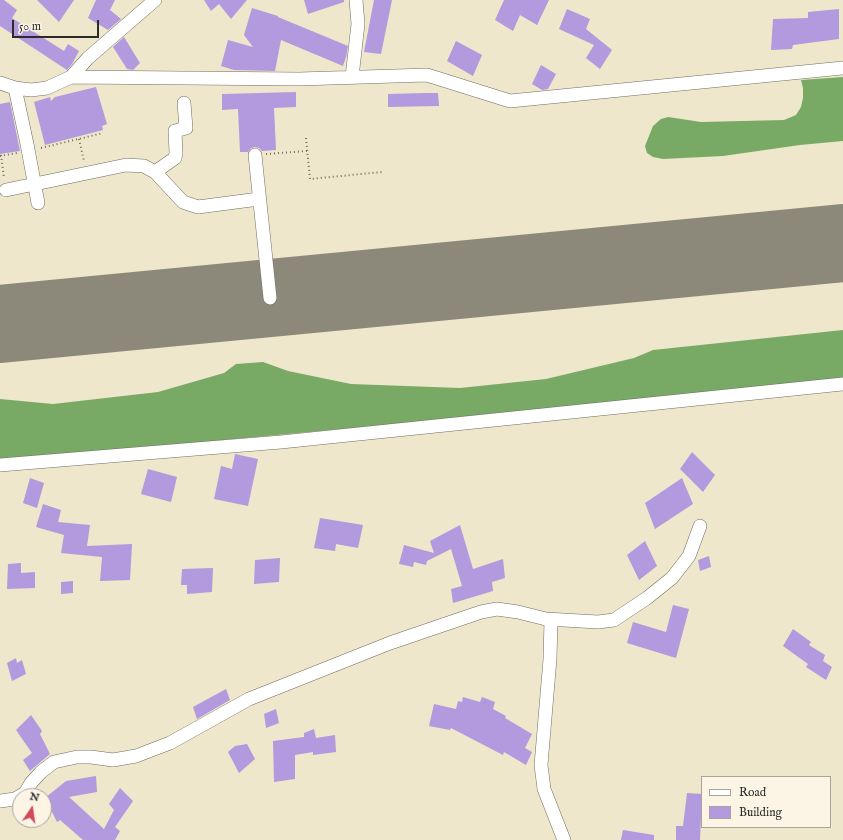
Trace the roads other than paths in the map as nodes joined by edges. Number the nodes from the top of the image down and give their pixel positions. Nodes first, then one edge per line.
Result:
1 (155, 0) edge
2 (356, 0) edge
3 (843, 68) edge
4 (71, 77) junction
5 (352, 77) junction
6 (0, 83) edge
7 (15, 88) junction
8 (184, 103) dead end
9 (255, 155) road end
10 (155, 172) junction
11 (35, 184) junction
12 (6, 190) road end
13 (259, 199) junction
14 (38, 203) dead end
15 (270, 298) dead end
16 (843, 384) edge
17 (0, 465) edge
18 (700, 526) dead end
19 (551, 620) junction
20 (0, 801) edge
21 (564, 840) edge

1 - 4 street
2 - 5 street
3 - 5 street
4 - 5 street
4 - 7 street
6 - 7 street
7 - 11 street
8 - 10 street
9 - 13 street
10 - 11 street
10 - 13 street
11 - 12 street
11 - 14 street
13 - 15 street
16 - 17 street
18 - 19 street
19 - 20 street
19 - 21 street

